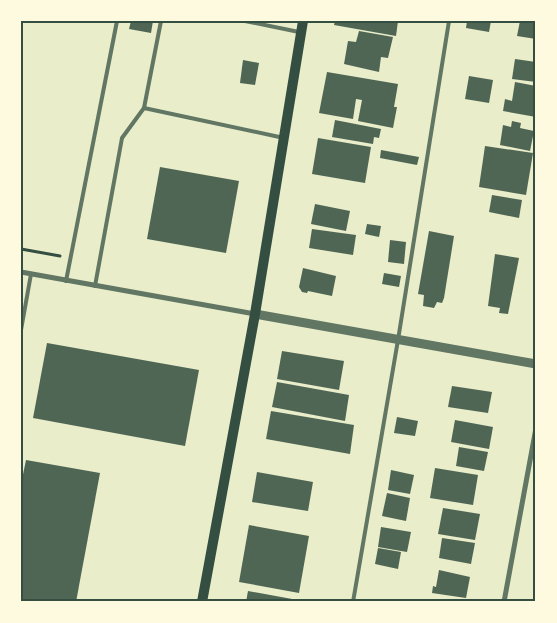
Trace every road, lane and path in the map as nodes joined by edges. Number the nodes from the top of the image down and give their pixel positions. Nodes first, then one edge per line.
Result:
1 (117, 21) edge
2 (161, 21) edge
3 (245, 21) edge
4 (303, 21) edge
5 (449, 21) edge
6 (301, 33) junction
7 (144, 108) junction
8 (284, 138) junction
9 (21, 249) edge
10 (70, 257) junction
11 (21, 272) edge
12 (31, 274) junction
13 (66, 280) junction
14 (95, 286) junction
15 (255, 314) junction
16 (21, 330) edge
17 (398, 340) junction
18 (536, 364) edge
19 (536, 428) edge
20 (202, 602) edge
21 (353, 602) edge
22 (504, 602) edge

1 - 10 lane
2 - 7 lane
3 - 6 lane
4 - 6 main road
5 - 17 lane
6 - 8 main road
7 - 8 lane
7 - 14 lane
8 - 15 main road
9 - 10 path
10 - 13 lane
11 - 12 street
12 - 13 street
12 - 16 lane
13 - 14 street
14 - 15 street
15 - 17 street
15 - 20 main road
17 - 18 street
17 - 21 lane
19 - 22 street

